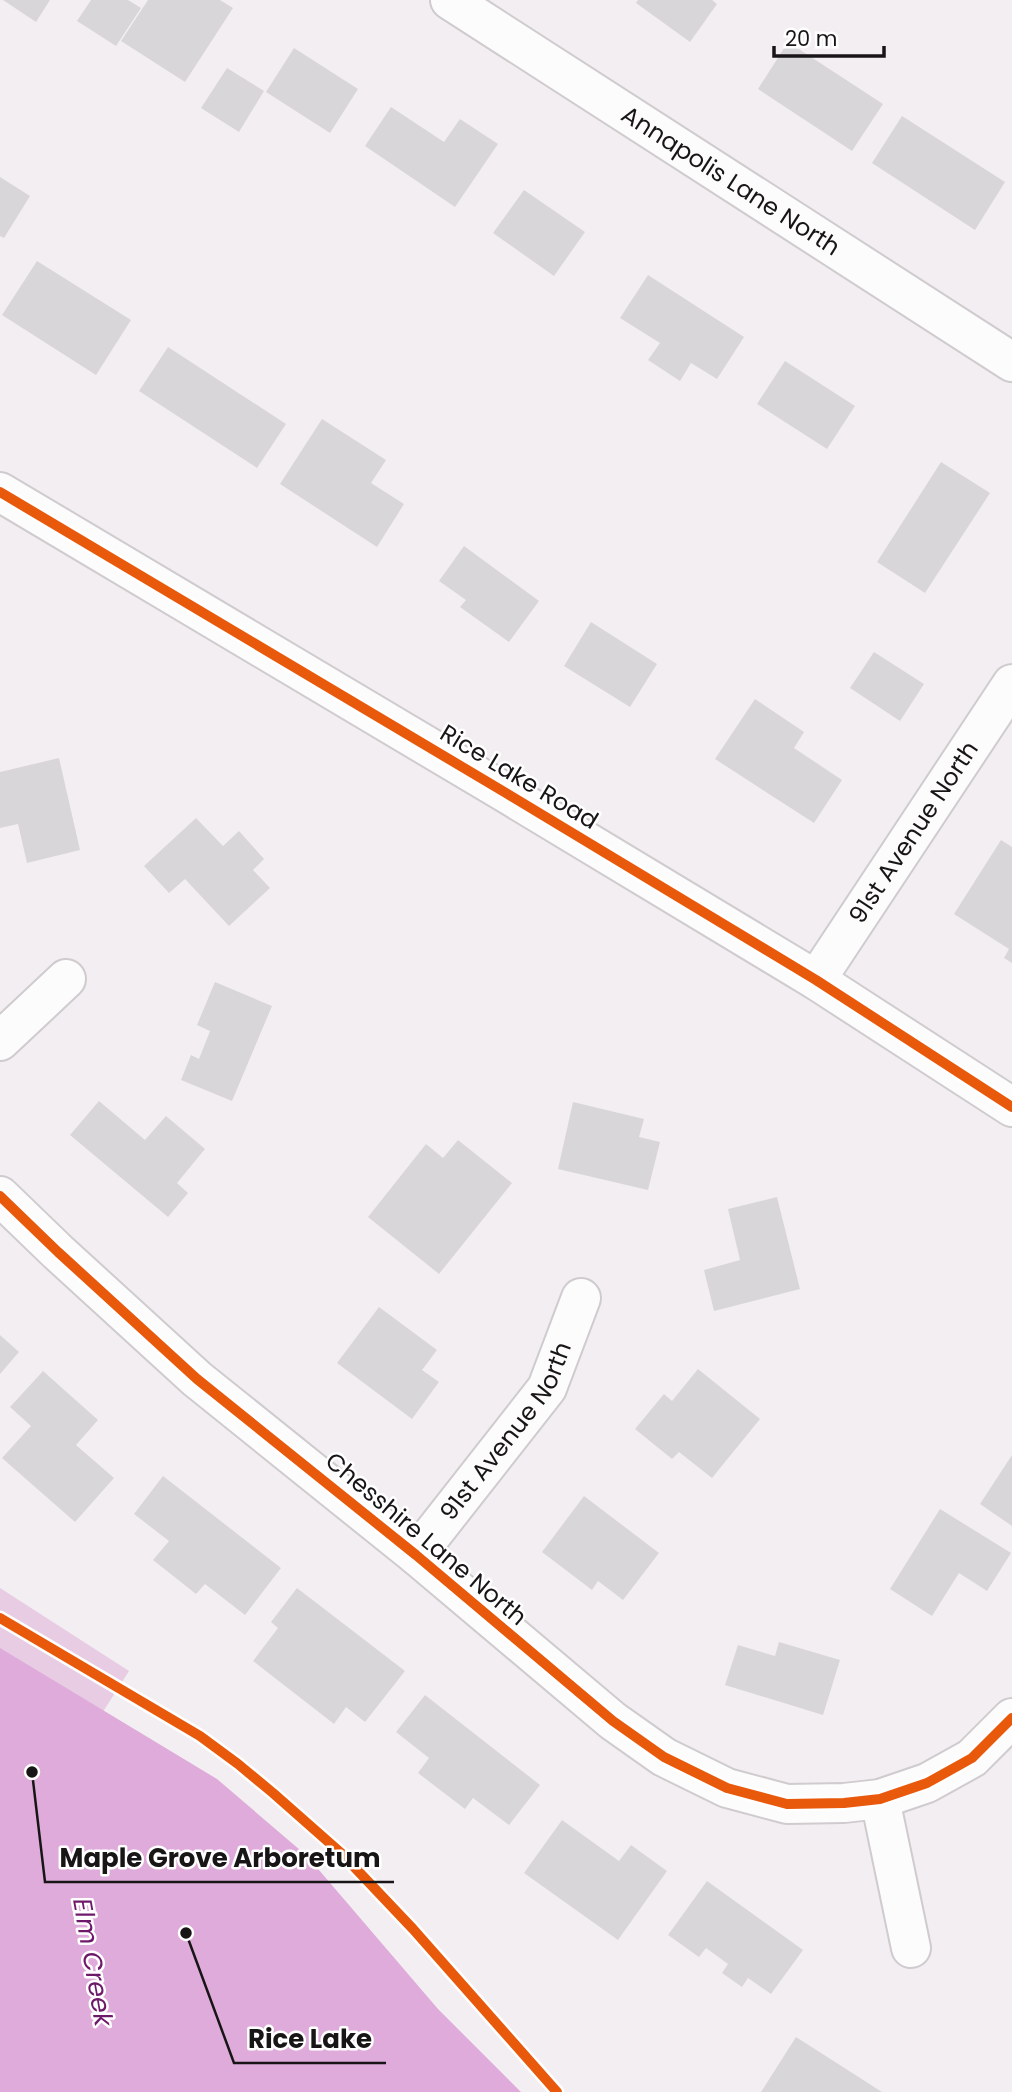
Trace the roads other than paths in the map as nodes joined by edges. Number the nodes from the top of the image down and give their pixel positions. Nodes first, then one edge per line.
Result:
1 (450, 0) edge
2 (1012, 362) edge
3 (0, 492) edge
4 (1012, 684) edge
5 (66, 979) dead end
6 (816, 980) junction
7 (0, 1041) edge
8 (1012, 1107) edge
9 (0, 1196) edge
10 (581, 1298) dead end
11 (416, 1555) junction
12 (1012, 1718) edge
13 (880, 1799) junction
14 (911, 1948) dead end

1 - 2 street, Annapolis Lane North
3 - 6 street, Rice Lake Road
4 - 6 street, 91st Avenue North
5 - 7 street
6 - 8 street, Rice Lake Road
9 - 11 street, Chesshire Lane North
10 - 11 street, 91st Avenue North
11 - 13 street, Chesshire Lane North
12 - 13 street, Chesshire Lane North
13 - 14 street

